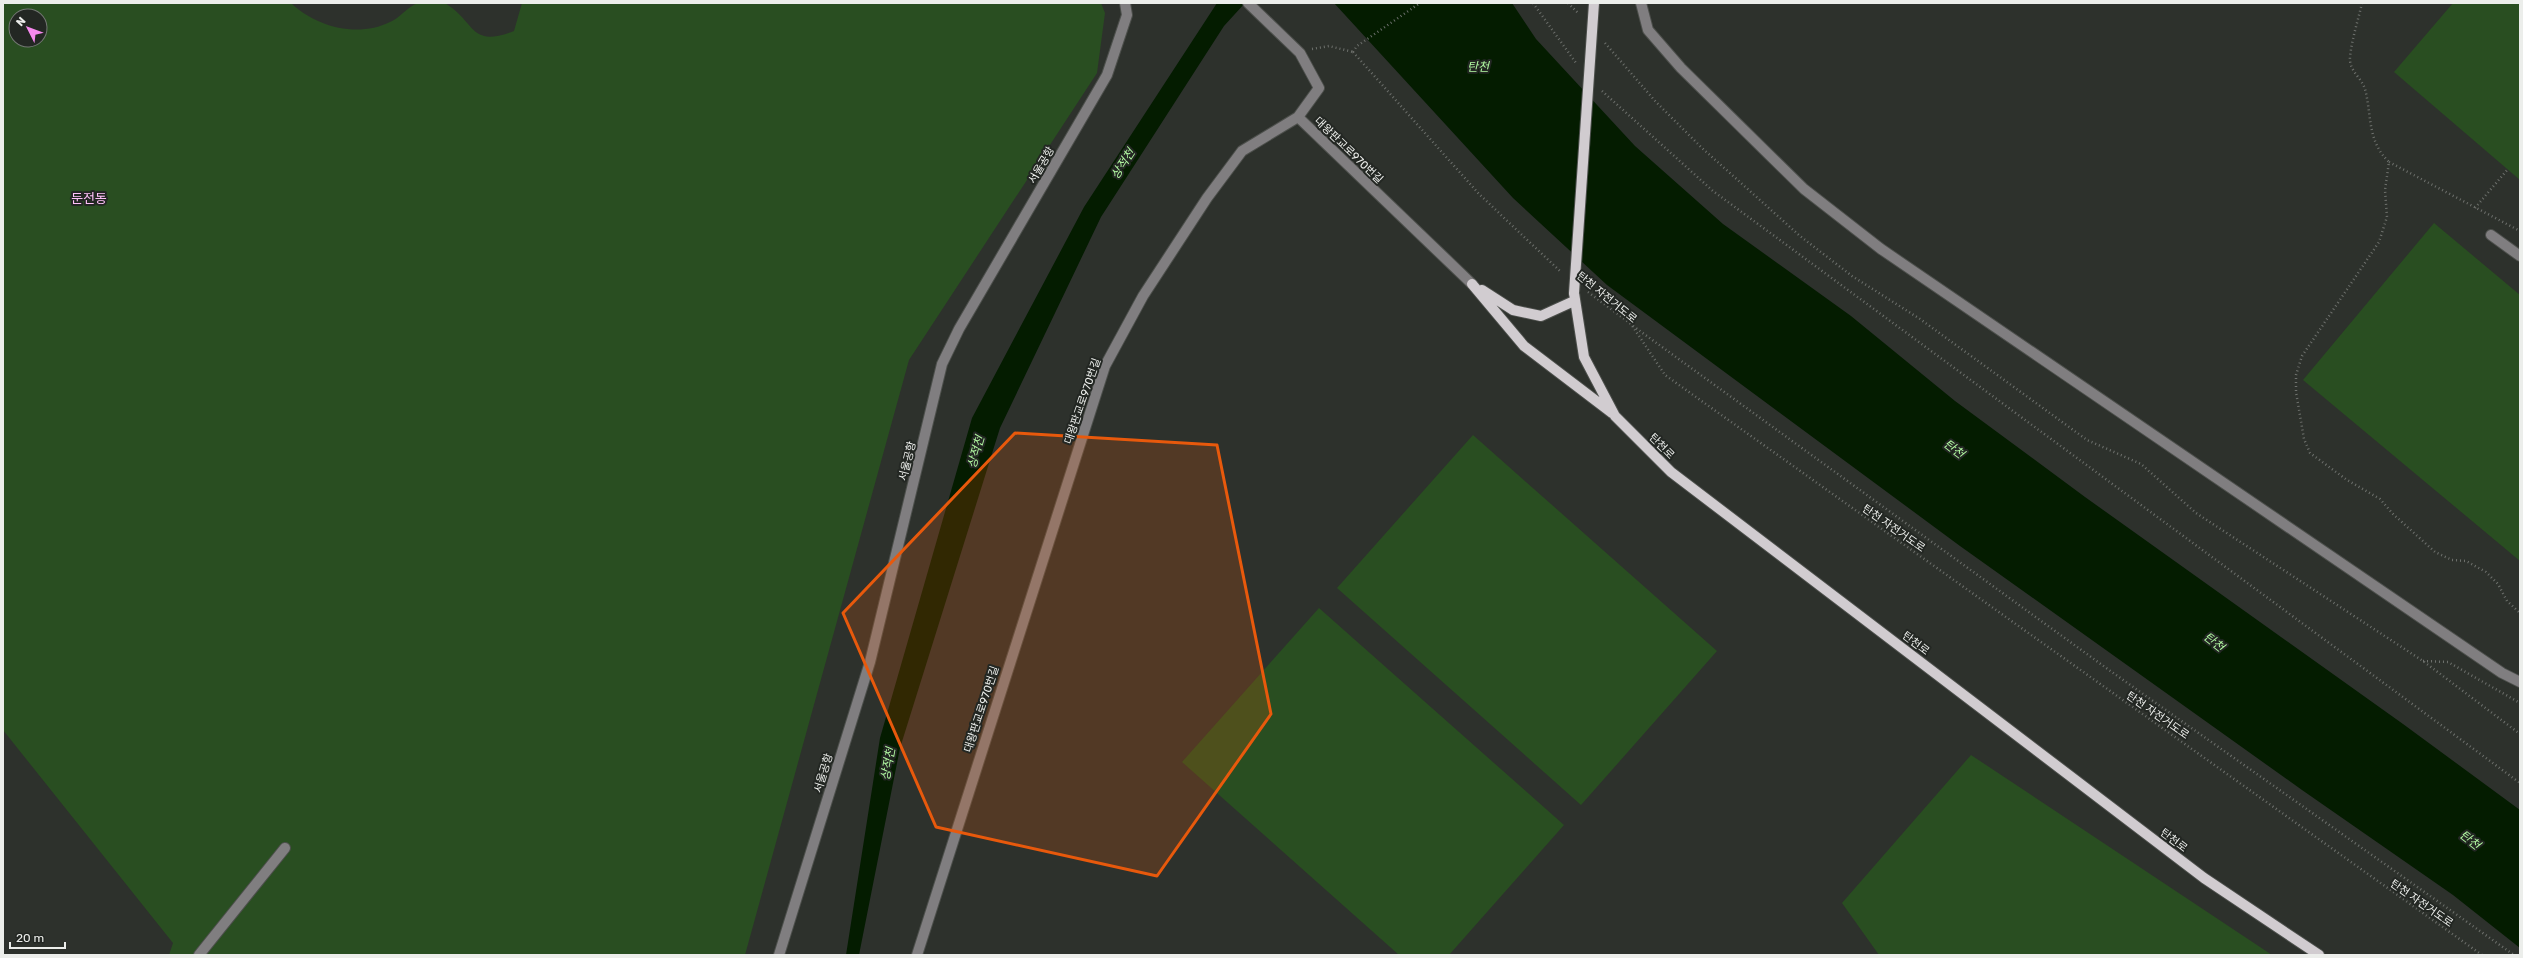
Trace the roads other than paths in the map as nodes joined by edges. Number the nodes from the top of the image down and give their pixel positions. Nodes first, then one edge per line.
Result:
1 (1126, 3) edge
2 (1248, 3) edge
3 (1594, 3) edge
4 (1641, 3) edge
5 (1298, 117) junction
6 (2490, 236) dead end
7 (2520, 256) edge
8 (1472, 284) junction
9 (1574, 297) junction
10 (1616, 416) junction
11 (2520, 682) edge
12 (285, 848) dead end
13 (199, 955) edge
14 (779, 955) edge
15 (917, 955) edge
16 (2319, 955) edge

1 - 14 street, 서울공항
2 - 5 street
3 - 9 main road, 탄천로, bridge
4 - 11 street
5 - 8 street, 대왕판교로970번길
5 - 15 street, 대왕판교로970번길
6 - 7 street
8 - 9 main road
8 - 10 main road
9 - 10 main road, 탄천로
10 - 16 main road, 탄천로
12 - 13 street

